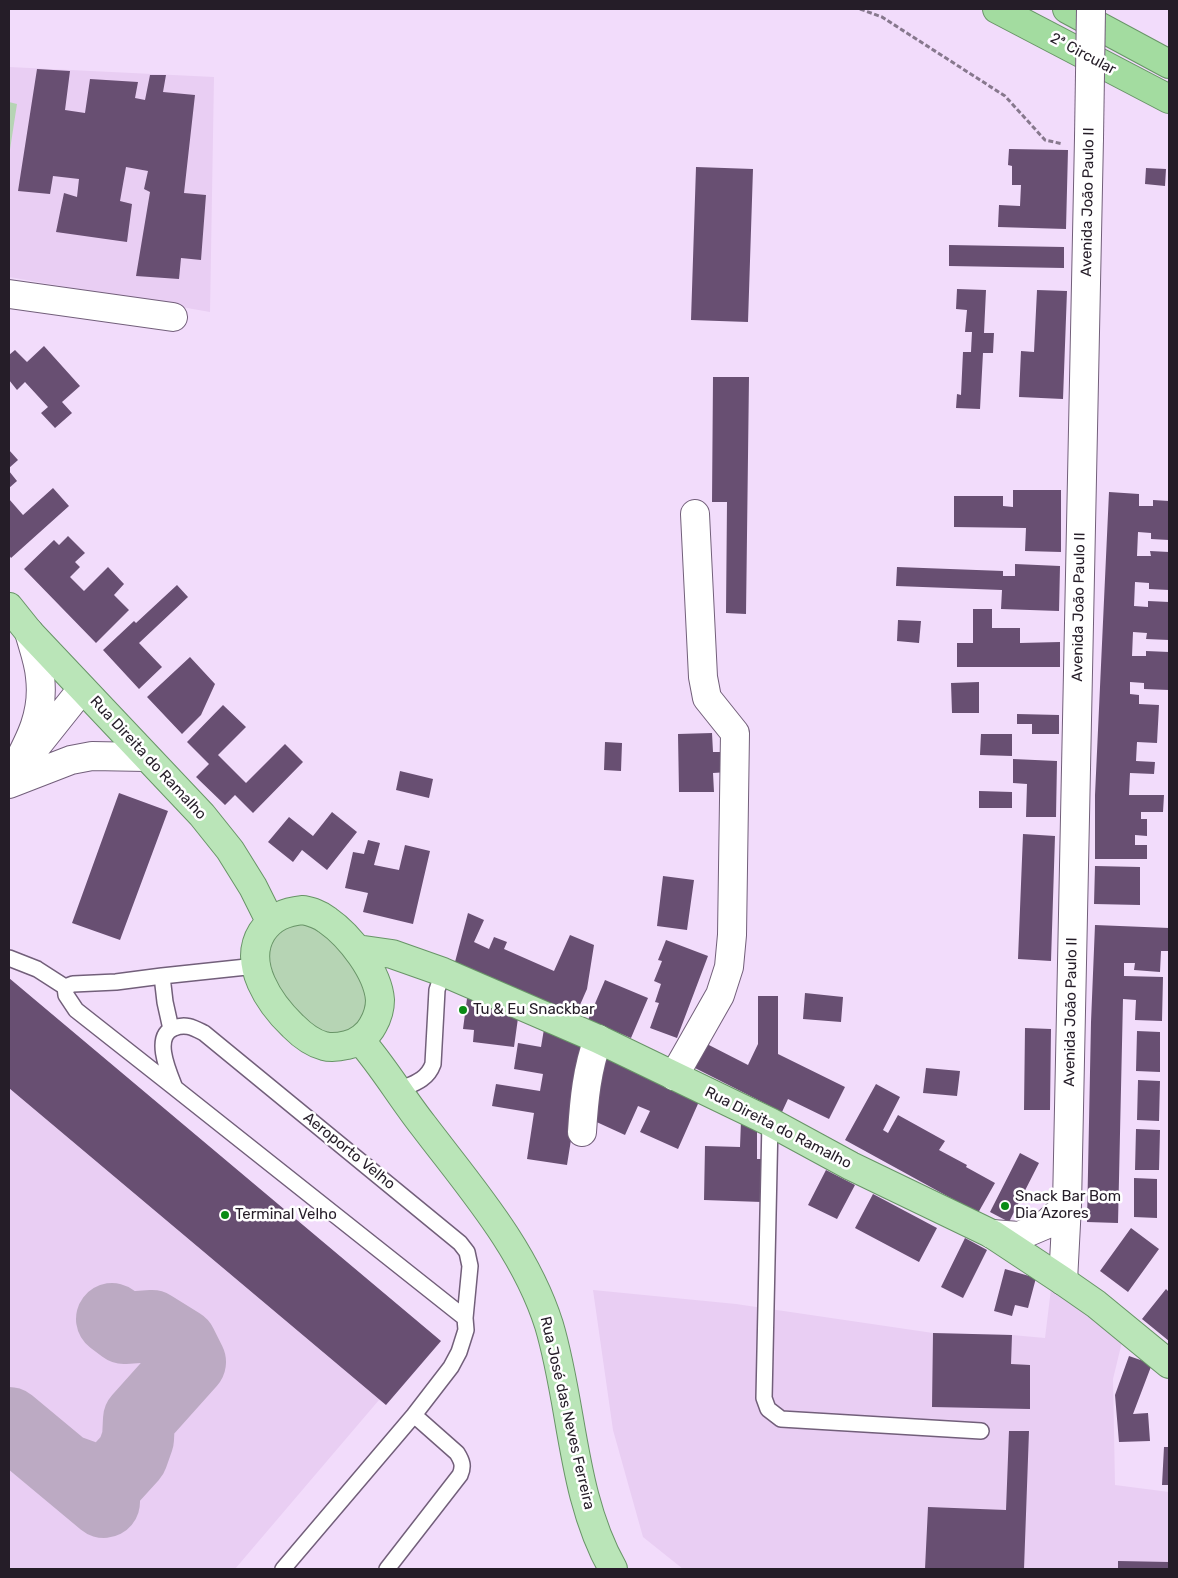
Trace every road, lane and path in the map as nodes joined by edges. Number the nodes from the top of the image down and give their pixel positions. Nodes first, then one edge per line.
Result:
1 (860, 9) edge
2 (996, 9) edge
3 (1067, 9) edge
4 (1091, 9) edge
5 (1163, 59) edge
6 (1169, 99) edge
7 (1089, 143) junction
8 (9, 294) edge
9 (173, 317) dead end
10 (695, 514) dead end
11 (9, 607) edge
12 (29, 632) junction
13 (82, 688) junction
14 (146, 757) junction
15 (9, 781) edge
16 (270, 921) junction
17 (356, 949) junction
18 (9, 958) edge
19 (256, 966) junction
20 (443, 972) junction
21 (162, 976) junction
22 (65, 987) junction
23 (171, 1029) junction
24 (360, 1040) junction
25 (598, 1040) junction
26 (674, 1076) junction
27 (175, 1088) junction
28 (397, 1091) junction
29 (770, 1122) junction
30 (582, 1132) dead end
31 (1067, 1205) junction
32 (992, 1234) junction
33 (1063, 1281) junction
34 (464, 1318) junction
35 (1169, 1364) edge
36 (414, 1415) junction
37 (981, 1431) dead end
38 (283, 1569) edge
39 (387, 1569) edge
40 (613, 1569) edge

1 - 7 path
2 - 6 highway, 2ª Circular
3 - 5 highway
4 - 7 street, Avenida João Paulo II, bridge
7 - 31 street, Avenida João Paulo II
8 - 9 street
10 - 26 street
11 - 12 main road, Rua Direita do Ramalho
12 - 13 main road, Rua Direita do Ramalho
12 - 15 street
13 - 14 main road, Rua Direita do Ramalho
13 - 15 street
14 - 15 street
14 - 16 main road, Rua Direita do Ramalho
16 - 17 main road
16 - 19 main road
17 - 20 main road, Rua Direita do Ramalho
17 - 24 main road
18 - 22 lane
19 - 21 lane
19 - 24 main road
20 - 25 main road, Rua Direita do Ramalho
20 - 28 lane
21 - 22 lane
21 - 23 lane
22 - 27 lane
23 - 27 lane
23 - 34 lane, Aeroporto Velho
24 - 28 main road, Rua José das Neves Ferreira
25 - 26 main road, Rua Direita do Ramalho
25 - 30 street
26 - 29 main road, Rua Direita do Ramalho
27 - 34 lane
28 - 40 main road, Rua José das Neves Ferreira
29 - 32 main road, Rua Direita do Ramalho
29 - 37 lane
31 - 32 street
31 - 33 street, Avenida João Paulo II
32 - 33 main road, Rua Direita do Ramalho
33 - 35 main road, Rua Direita do Ramalho
34 - 36 lane, Aeroporto Velho
36 - 38 lane, Aeroporto Velho
36 - 39 lane

